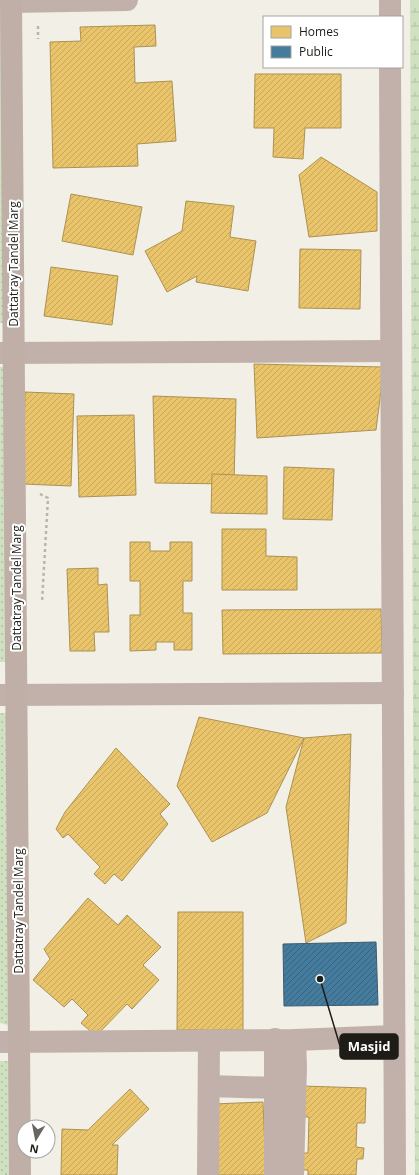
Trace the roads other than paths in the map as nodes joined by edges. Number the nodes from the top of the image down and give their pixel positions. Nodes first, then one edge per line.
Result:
1 (127, 0) edge
2 (390, 0) edge
3 (11, 1) edge
4 (390, 16) edge
5 (390, 68) edge
6 (391, 351) junction
7 (7, 353) edge
8 (393, 693) junction
9 (8, 695) edge
10 (394, 1036) junction
11 (285, 1039) junction
12 (209, 1040) junction
13 (10, 1042) edge
14 (209, 1086) junction
15 (275, 1088) junction
16 (20, 1175) edge
17 (208, 1175) edge
18 (275, 1175) edge
19 (293, 1175) edge
20 (395, 1175) edge

1 - 3 street
2 - 4 street
3 - 7 main road, Dattatray Tandel Marg
5 - 6 street
6 - 7 street
6 - 8 street
7 - 9 main road, Dattatray Tandel Marg
8 - 9 street
8 - 10 street
9 - 13 main road, Dattatray Tandel Marg
10 - 11 street
10 - 20 street
11 - 12 street
11 - 15 street
11 - 19 street
12 - 13 street
12 - 14 street
13 - 16 main road, Dattatray Tandel Marg
14 - 15 street
14 - 17 street
15 - 18 street

